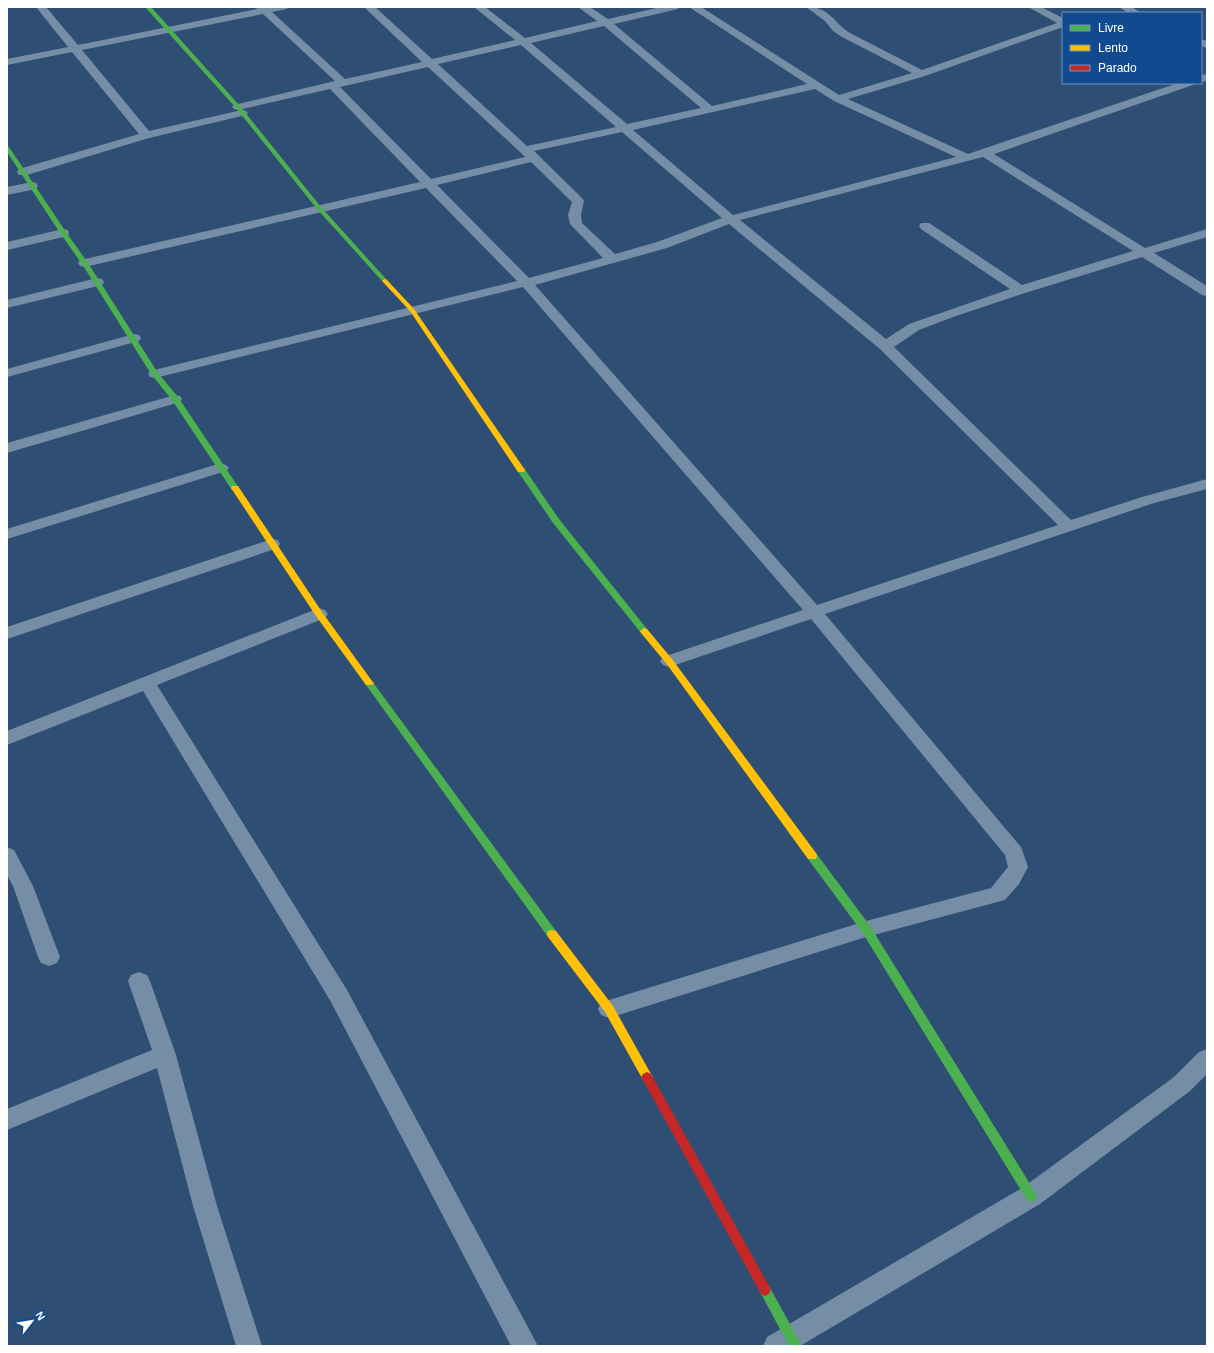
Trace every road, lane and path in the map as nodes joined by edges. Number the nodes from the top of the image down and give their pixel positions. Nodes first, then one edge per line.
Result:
1 (41, 7) edge
2 (148, 7) edge
3 (283, 7) edge
4 (369, 7) edge
5 (479, 7) edge
6 (583, 7) edge
7 (674, 7) edge
8 (694, 7) edge
9 (811, 7) edge
10 (1032, 7) edge
11 (1124, 7) edge
12 (263, 9) edge
13 (1134, 12) edge
14 (605, 22) junction
15 (1062, 22) edge
16 (1062, 23) edge
17 (170, 30) junction
18 (522, 41) junction
19 (75, 49) junction
20 (7, 62) edge
21 (428, 63) junction
22 (921, 74) junction
23 (338, 84) junction
24 (1186, 84) edge
25 (818, 85) junction
26 (838, 99) junction
27 (240, 110) junction
28 (710, 110) junction
29 (623, 129) junction
30 (146, 135) junction
31 (7, 148) edge
32 (524, 150) junction
33 (985, 153) junction
34 (966, 157) junction
35 (534, 158) junction
36 (23, 172) junction
37 (428, 184) junction
38 (32, 186) junction
39 (7, 192) edge
40 (319, 208) junction
41 (731, 220) junction
42 (926, 226) dead end
43 (1207, 232) edge
44 (63, 233) junction
45 (7, 246) edge
46 (1144, 252) junction
47 (612, 259) junction
48 (85, 263) junction
49 (97, 282) junction
50 (526, 283) junction
51 (1020, 290) junction
52 (1207, 292) edge
53 (7, 304) edge
54 (412, 310) junction
55 (134, 338) junction
56 (885, 346) junction
57 (7, 374) edge
58 (155, 374) junction
59 (175, 400) junction
60 (7, 448) edge
61 (221, 468) junction
62 (1207, 484) edge
63 (1069, 527) junction
64 (7, 534) edge
65 (272, 544) junction
66 (814, 612) junction
67 (318, 614) junction
68 (7, 633) edge
69 (669, 661) junction
70 (147, 683) junction
71 (7, 738) edge
72 (7, 855) edge
73 (866, 929) junction
74 (49, 957) dead end
75 (139, 981) dead end
76 (609, 1009) junction
77 (165, 1055) junction
78 (1207, 1059) edge
79 (7, 1120) edge
80 (1031, 1196) junction
81 (788, 1343) edge
82 (249, 1346) edge
83 (525, 1346) edge

1 - 19 street
2 - 17 street
3 - 12 street
4 - 21 street
5 - 18 street
6 - 14 street
7 - 14 street
8 - 25 street
9 - 22 street
10 - 15 street
11 - 13 street
12 - 17 street
12 - 23 street
14 - 18 street
14 - 28 street
16 - 22 street
17 - 19 street
17 - 27 street
18 - 21 street
18 - 29 street
19 - 20 street
19 - 30 street
21 - 23 street
21 - 32 street
22 - 26 street
23 - 27 street
23 - 37 street
24 - 33 street
25 - 26 street
25 - 28 street
26 - 34 street
27 - 30 street
27 - 40 street
28 - 29 street
29 - 32 street
29 - 41 street
30 - 36 street
31 - 36 street
32 - 35 street
33 - 34 street
33 - 46 street
34 - 41 street
35 - 37 street
35 - 47 street
36 - 38 street
37 - 40 street
37 - 50 street
38 - 39 street
38 - 44 street
40 - 48 street
40 - 54 street
41 - 47 street
41 - 56 street
42 - 51 street
43 - 46 street
44 - 45 street
44 - 48 street
46 - 51 street
46 - 52 street
47 - 50 street
48 - 49 street
49 - 53 street
49 - 55 street
50 - 54 street
50 - 66 street
51 - 56 street
54 - 58 street
54 - 69 street
55 - 57 street
55 - 58 street
56 - 63 street
58 - 59 street
59 - 60 street
59 - 61 street
61 - 64 street
61 - 65 street
62 - 63 street
63 - 66 street
65 - 67 street
65 - 68 street
66 - 69 street
66 - 73 street
67 - 70 street
67 - 76 street
69 - 73 street
70 - 71 street
70 - 83 street
72 - 74 street
73 - 76 street
73 - 80 street
75 - 77 street
76 - 81 street
77 - 79 street
77 - 82 street
78 - 80 street
80 - 81 street

